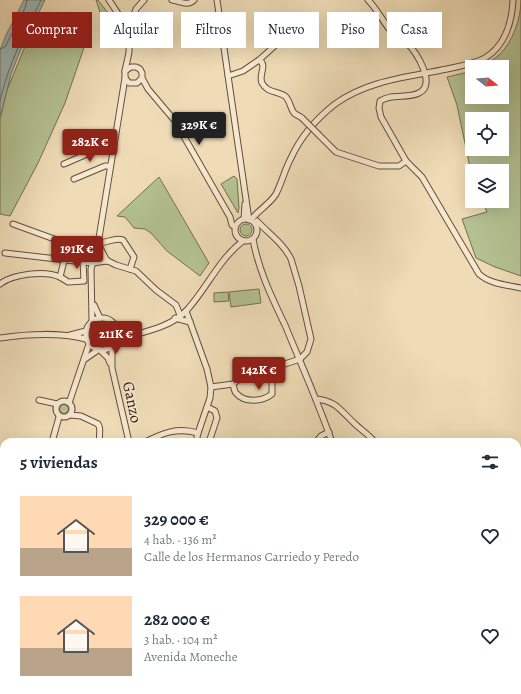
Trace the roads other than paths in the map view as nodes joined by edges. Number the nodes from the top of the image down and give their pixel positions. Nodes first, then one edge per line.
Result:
1 (109, 0) edge
2 (144, 0) edge
3 (172, 0) edge
4 (194, 0) edge
5 (217, 0) edge
6 (368, 0) edge
7 (513, 0) edge
8 (117, 12) edge
9 (135, 12) edge
10 (129, 48) edge
11 (272, 48) edge
12 (128, 54) junction
13 (259, 60) junction
14 (136, 67) junction
15 (126, 72) junction
16 (425, 74) junction
17 (228, 76) junction
18 (125, 78) junction
19 (142, 78) junction
20 (135, 84) junction
21 (148, 89) junction
22 (123, 91) junction
23 (114, 146) junction
24 (406, 161) junction
25 (64, 164) dead end
26 (110, 166) junction
27 (74, 179) dead end
28 (245, 196) junction
29 (247, 206) junction
30 (265, 207) junction
31 (260, 211) junction
32 (230, 217) junction
33 (246, 220) junction
34 (256, 223) junction
35 (13, 224) dead end
36 (235, 227) junction
37 (237, 237) junction
38 (253, 239) junction
39 (244, 241) junction
40 (98, 244) junction
41 (68, 245) junction
42 (234, 248) junction
43 (103, 252) junction
44 (5, 253) dead end
45 (95, 253) junction
46 (255, 254) junction
47 (64, 260) junction
48 (107, 261) junction
49 (83, 262) junction
50 (92, 263) junction
51 (130, 269) junction
52 (60, 277) junction
53 (0, 284) edge
54 (521, 288) edge
55 (92, 302) junction
56 (186, 311) junction
57 (178, 317) junction
58 (100, 318) junction
59 (92, 321) junction
60 (190, 322) junction
61 (116, 327) junction
62 (86, 331) junction
63 (136, 334) junction
64 (69, 335) junction
65 (0, 338) edge
66 (118, 340) junction
67 (88, 342) junction
68 (112, 347) junction
69 (99, 350) junction
70 (300, 359) junction
71 (85, 360) junction
72 (112, 368) junction
73 (265, 370) junction
74 (233, 384) junction
75 (74, 385) junction
76 (211, 388) junction
77 (316, 400) junction
78 (63, 401) junction
79 (69, 403) junction
80 (57, 404) junction
81 (207, 407) junction
82 (72, 409) junction
83 (55, 410) junction
84 (59, 416) junction
85 (81, 416) junction
86 (67, 417) junction
87 (329, 432) junction
88 (198, 433) junction
89 (55, 434) junction
90 (54, 438) edge
91 (99, 438) edge
92 (128, 438) edge
93 (155, 438) edge
94 (197, 438) edge
95 (210, 438) edge
96 (319, 438) edge
97 (331, 438) edge
98 (371, 438) edge

1 - 8 street
2 - 9 street
3 - 4 street
5 - 17 street
6 - 16 street
7 - 16 street
10 - 12 street
11 - 13 street
12 - 14 street
12 - 15 street
13 - 17 street
13 - 24 street, bridge
14 - 15 street
14 - 19 street
15 - 18 street
16 - 24 street
16 - 30 street
17 - 28 street
18 - 20 street
18 - 22 street
19 - 20 street
19 - 21 street
20 - 21 street
20 - 22 street
21 - 32 street
22 - 23 street
23 - 25 street
23 - 26 street
24 - 54 street
26 - 27 street
26 - 40 street
28 - 29 street
28 - 33 street
29 - 31 street
29 - 33 street
30 - 31 street
30 - 34 street
31 - 33 street
32 - 33 street
32 - 36 street
33 - 34 street
33 - 36 street
34 - 38 street
34 - 70 street
35 - 41 street
36 - 37 street
37 - 39 street
37 - 42 street
38 - 39 street
38 - 46 street
39 - 42 street
39 - 46 street
40 - 43 street
40 - 45 street
40 - 51 street
41 - 45 street
41 - 47 street
42 - 56 street
43 - 45 street
43 - 48 street
44 - 47 street
45 - 48 street
45 - 50 street
46 - 70 street
47 - 49 street
47 - 52 street
48 - 50 street
48 - 51 street
49 - 50 street
49 - 52 street
50 - 55 street
51 - 57 street
52 - 53 street
55 - 58 street
55 - 59 street
56 - 57 street
56 - 60 street
57 - 60 street
57 - 63 street
58 - 59 street
58 - 61 street
59 - 62 street
60 - 76 street
61 - 63 street
61 - 66 street
62 - 64 street
62 - 67 street
63 - 66 street
64 - 65 street
64 - 67 street
66 - 68 street
67 - 69 street
67 - 71 street
68 - 69 street
68 - 72 street, Ganzo
69 - 71 street
69 - 72 street, Ganzo
70 - 73 street
70 - 77 street
71 - 75 street
72 - 92 street, Ganzo
73 - 74 street
73 - 74 street
74 - 76 street
75 - 78 street
75 - 79 street
76 - 81 street
77 - 87 street
77 - 98 street
78 - 79 street
78 - 80 street
79 - 82 street
80 - 83 street
80 - 83 street
81 - 88 street
81 - 95 street
82 - 85 street
82 - 86 street
83 - 84 street
84 - 86 street
84 - 89 street
85 - 86 street
85 - 91 street
86 - 89 street
87 - 96 street
87 - 97 street
88 - 93 street, Ganzo
88 - 94 street
89 - 90 street

